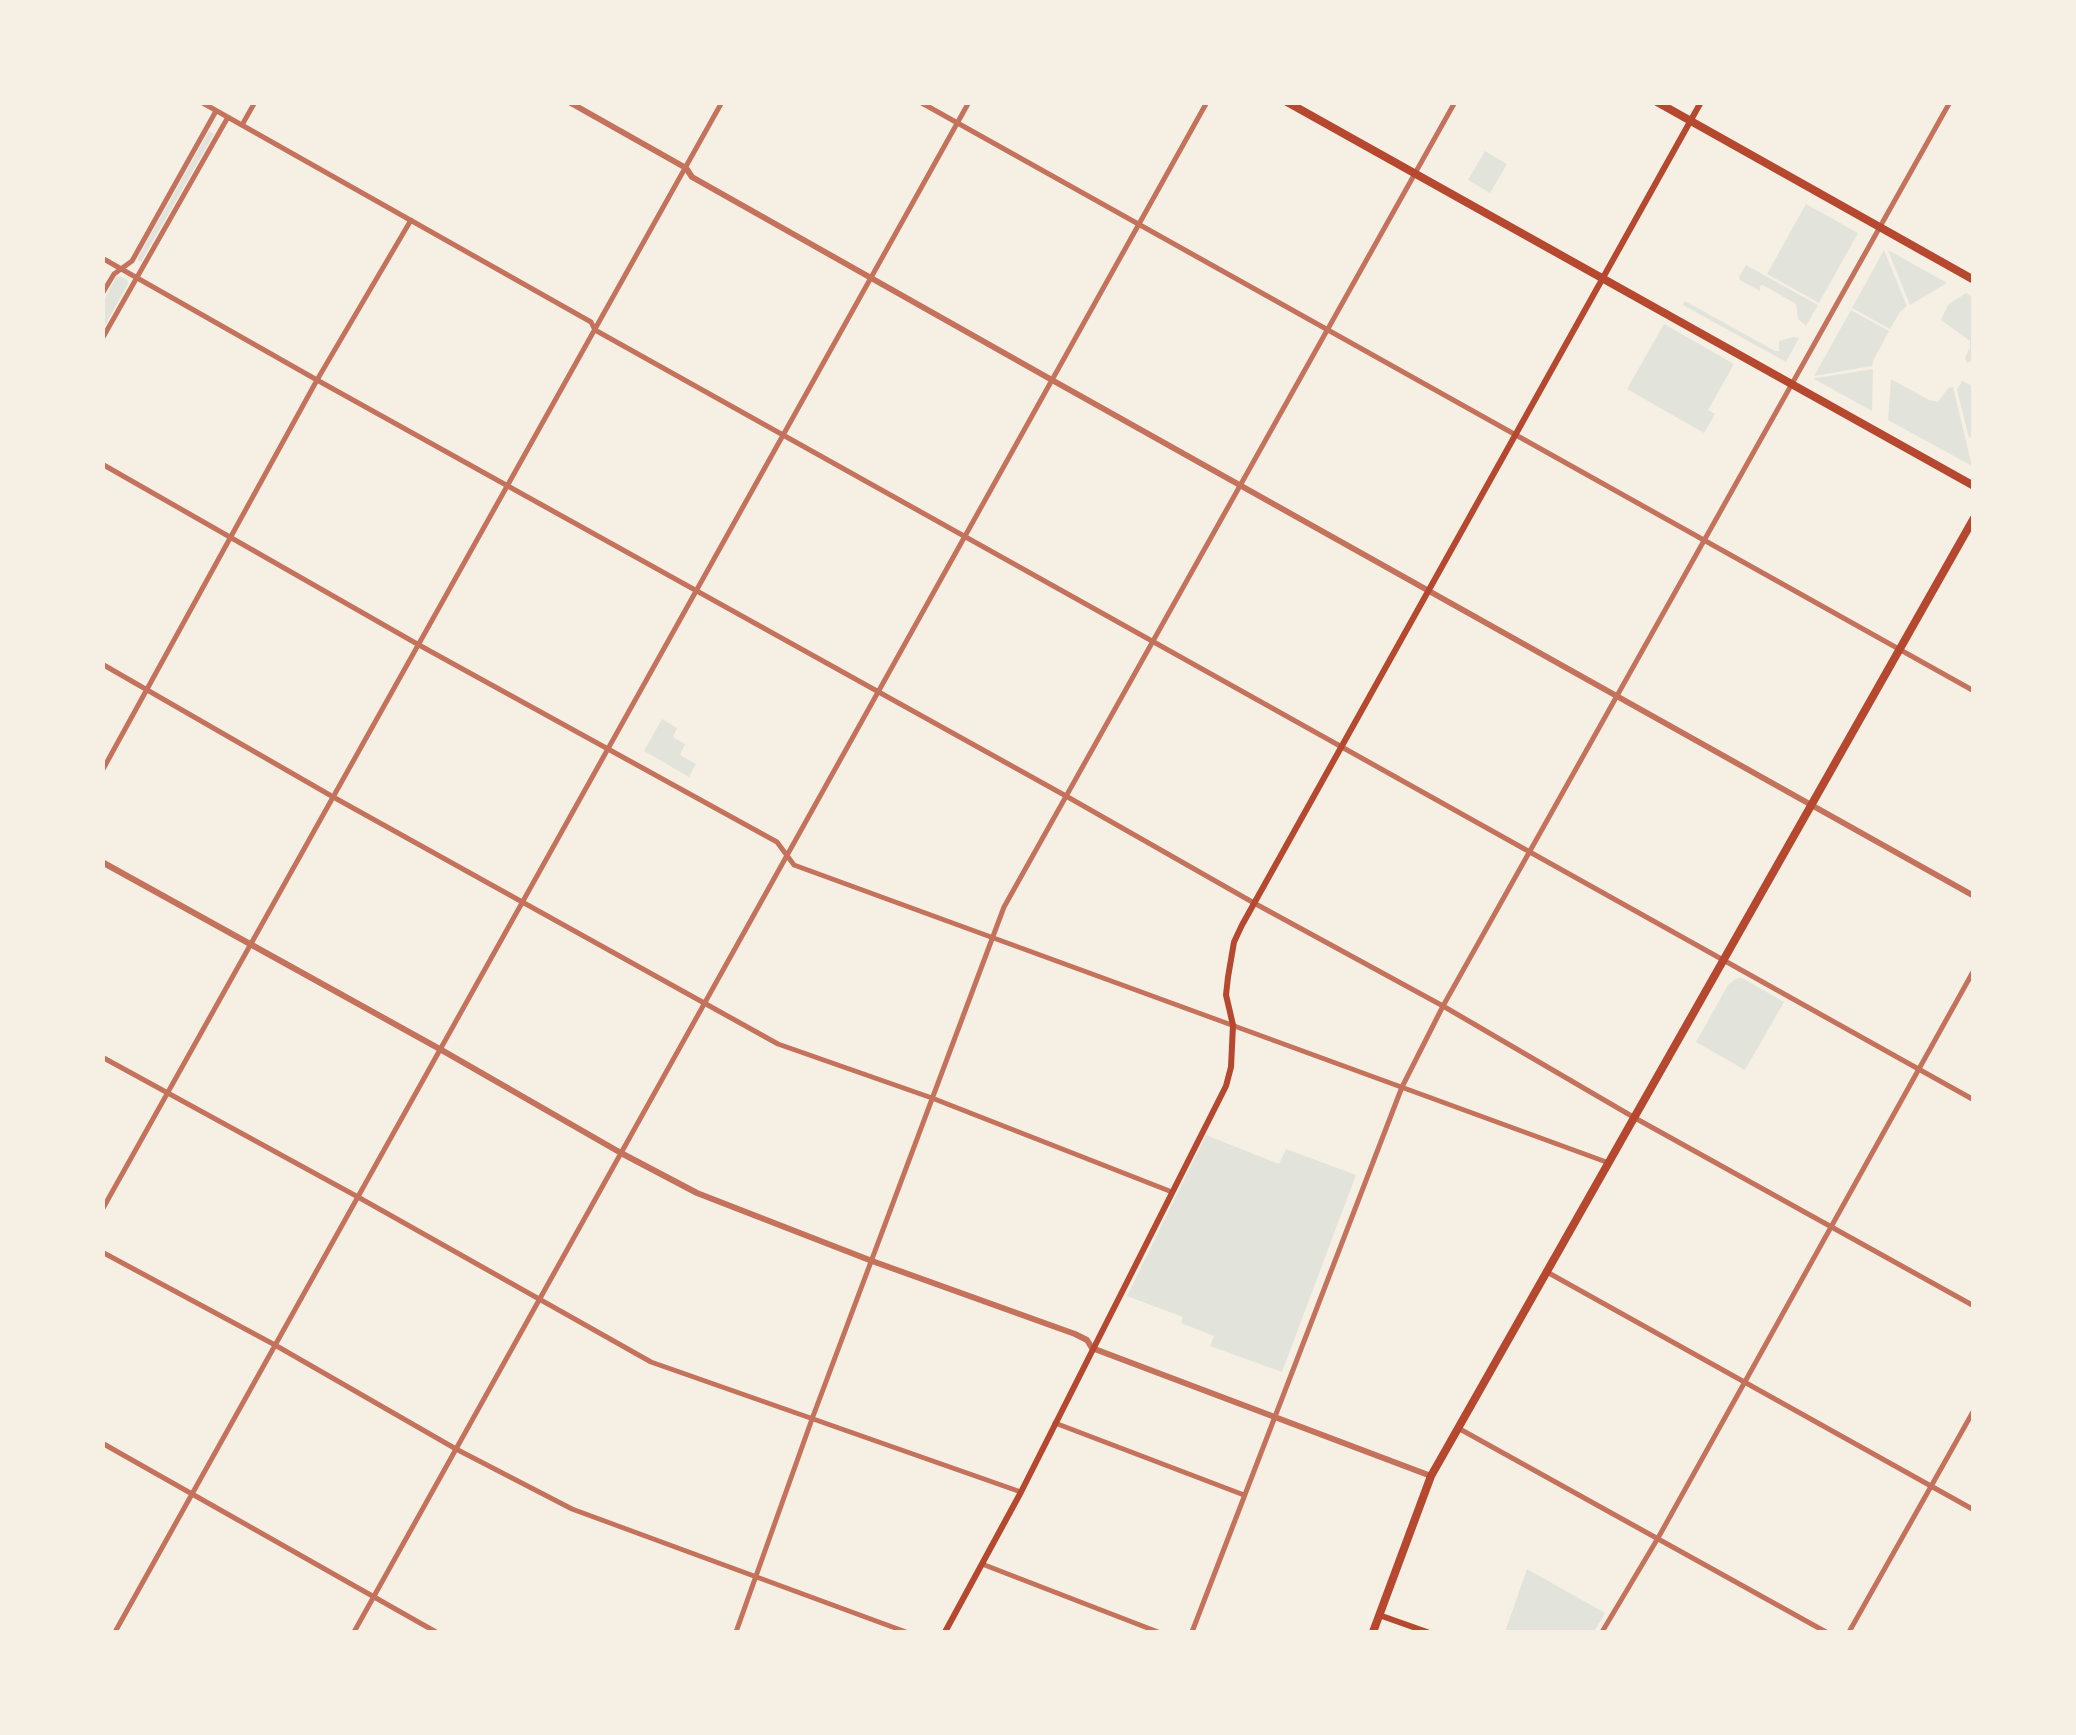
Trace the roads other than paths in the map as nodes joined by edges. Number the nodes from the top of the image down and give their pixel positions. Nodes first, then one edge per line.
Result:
1 (201, 102) edge
2 (256, 102) edge
3 (569, 102) edge
4 (722, 102) edge
5 (920, 102) edge
6 (969, 102) edge
7 (1207, 102) edge
8 (1287, 102) edge
9 (1455, 102) edge
10 (1657, 102) edge
11 (1702, 102) edge
12 (1950, 102) edge
13 (216, 110) junction
14 (228, 117) junction
15 (1691, 122) junction
16 (957, 123) junction
17 (242, 125) junction
18 (686, 168) junction
19 (1415, 174) junction
20 (411, 220) junction
21 (1139, 225) junction
22 (1880, 228) junction
23 (102, 258) edge
24 (122, 269) junction
25 (137, 278) junction
26 (872, 278) junction
27 (1603, 279) junction
28 (1974, 280) edge
29 (102, 294) edge
30 (595, 330) junction
31 (1327, 330) junction
32 (102, 339) edge
33 (317, 380) junction
34 (1052, 380) junction
35 (1792, 384) junction
36 (783, 436) junction
37 (1515, 436) junction
38 (102, 464) edge
39 (1240, 486) junction
40 (1974, 486) edge
41 (508, 487) junction
42 (1974, 518) edge
43 (965, 537) junction
44 (232, 538) junction
45 (1704, 542) junction
46 (696, 591) junction
47 (1428, 591) junction
48 (1153, 642) junction
49 (419, 645) junction
50 (1899, 651) junction
51 (102, 664) edge
52 (147, 689) junction
53 (1974, 691) edge
54 (878, 693) junction
55 (1617, 696) junction
56 (1341, 747) junction
57 (608, 748) junction
58 (102, 771) edge
59 (1066, 796) junction
60 (335, 798) junction
61 (1812, 806) junction
62 (1530, 852) junction
63 (786, 857) junction
64 (102, 862) edge
65 (1974, 896) edge
66 (522, 903) junction
67 (1254, 904) junction
68 (991, 937) junction
69 (253, 944) junction
70 (1724, 961) junction
71 (1974, 970) edge
72 (704, 1004) junction
73 (1444, 1006) junction
74 (1232, 1025) junction
75 (440, 1049) junction
76 (102, 1057) edge
77 (1917, 1069) junction
78 (1402, 1087) junction
79 (169, 1094) junction
80 (932, 1098) junction
81 (1974, 1100) edge
82 (1634, 1118) junction
83 (621, 1153) junction
84 (1609, 1163) junction
85 (1172, 1192) junction
86 (358, 1197) junction
87 (102, 1210) edge
88 (1830, 1225) junction
89 (102, 1252) edge
90 (872, 1261) junction
91 (1547, 1272) junction
92 (539, 1301) junction
93 (1974, 1306) edge
94 (276, 1344) junction
95 (1092, 1348) junction
96 (1743, 1382) junction
97 (1974, 1410) edge
98 (1274, 1416) junction
99 (812, 1420) junction
100 (1056, 1423) junction
101 (1458, 1428) junction
102 (102, 1443) edge
103 (456, 1448) junction
104 (1431, 1476) junction
105 (1931, 1486) junction
106 (1021, 1492) junction
107 (192, 1493) junction
108 (1244, 1495) junction
109 (1974, 1510) edge
110 (1658, 1538) junction
111 (982, 1564) junction
112 (754, 1578) junction
113 (373, 1598) junction
114 (1379, 1615) junction
115 (114, 1632) edge
116 (354, 1632) edge
117 (436, 1632) edge
118 (736, 1632) edge
119 (906, 1632) edge
120 (945, 1632) edge
121 (1158, 1632) edge
122 (1192, 1632) edge
123 (1374, 1632) edge
124 (1427, 1632) edge
125 (1602, 1632) edge
126 (1826, 1632) edge
127 (1849, 1632) edge

1 - 13 street
2 - 17 street
3 - 18 street
4 - 18 street
5 - 16 street
6 - 16 street
7 - 21 street
8 - 19 main road
9 - 19 street
10 - 15 main road
11 - 15 main road
12 - 22 street
13 - 14 street
13 - 24 street
14 - 17 street
14 - 25 street
15 - 22 main road
15 - 27 main road
16 - 21 street
16 - 26 street
17 - 20 street
18 - 26 street
18 - 30 street
19 - 27 main road
19 - 31 street
20 - 30 street
20 - 33 street
21 - 31 street
21 - 34 street
22 - 28 main road
22 - 35 street
23 - 24 street
24 - 25 street
24 - 29 street
25 - 32 street
25 - 33 street
26 - 34 street
26 - 36 street
27 - 35 main road
27 - 37 main road
30 - 36 street
30 - 41 street
31 - 37 street
31 - 39 street
33 - 41 street
33 - 44 street
34 - 39 street
34 - 43 street
35 - 40 main road
35 - 45 street
36 - 43 street
36 - 46 street
37 - 45 street
37 - 47 main road
38 - 44 street
39 - 47 street
39 - 48 street
41 - 46 street
41 - 49 street
42 - 50 main road
43 - 48 street
43 - 54 street
44 - 49 street
44 - 52 street
45 - 50 street
45 - 55 street
46 - 54 street
46 - 57 street
47 - 55 street
47 - 56 main road
48 - 56 street
48 - 59 street
49 - 57 street
49 - 60 street
50 - 53 street
50 - 61 main road
51 - 52 street
52 - 58 street
52 - 60 street
54 - 59 street
54 - 63 street
55 - 61 street
55 - 62 street
56 - 62 street
56 - 67 main road
57 - 63 street
57 - 66 street
59 - 67 street
59 - 68 street
60 - 66 street
60 - 69 street
61 - 65 street
61 - 70 main road
62 - 70 street
62 - 73 street
63 - 68 street
63 - 72 street
64 - 69 street
66 - 72 street
66 - 75 street
67 - 73 street
67 - 74 main road
68 - 74 street
68 - 80 street
69 - 75 street
69 - 79 street
70 - 77 street
70 - 82 main road
71 - 77 street
72 - 80 street
72 - 83 street
73 - 78 street
73 - 82 street
74 - 78 street
74 - 85 main road
75 - 83 street
75 - 86 street
76 - 79 street
77 - 81 street
77 - 88 street
78 - 84 street
78 - 98 street
79 - 86 street
79 - 87 street
80 - 85 street
80 - 90 street
82 - 84 main road
82 - 88 street
83 - 90 street
83 - 92 street
84 - 91 main road
85 - 95 main road
86 - 92 street
86 - 94 street
88 - 93 street
88 - 96 street
89 - 94 street
90 - 95 street
90 - 99 street
91 - 96 street
91 - 101 main road
92 - 99 street
92 - 103 street
94 - 103 street
94 - 107 street
95 - 98 street
95 - 100 main road
96 - 105 street
96 - 110 street
97 - 105 street
98 - 104 street
98 - 108 street
99 - 106 street
99 - 112 street
100 - 106 main road
100 - 108 street
101 - 104 main road
101 - 110 street
102 - 107 street
103 - 112 street
103 - 113 street
104 - 114 main road
105 - 109 street
105 - 127 street
106 - 111 main road
107 - 113 street
107 - 115 street
108 - 122 street
110 - 125 street
110 - 126 street
111 - 120 main road
111 - 121 street
112 - 118 street
112 - 119 street
113 - 116 street
113 - 117 street
114 - 123 main road
114 - 124 main road

